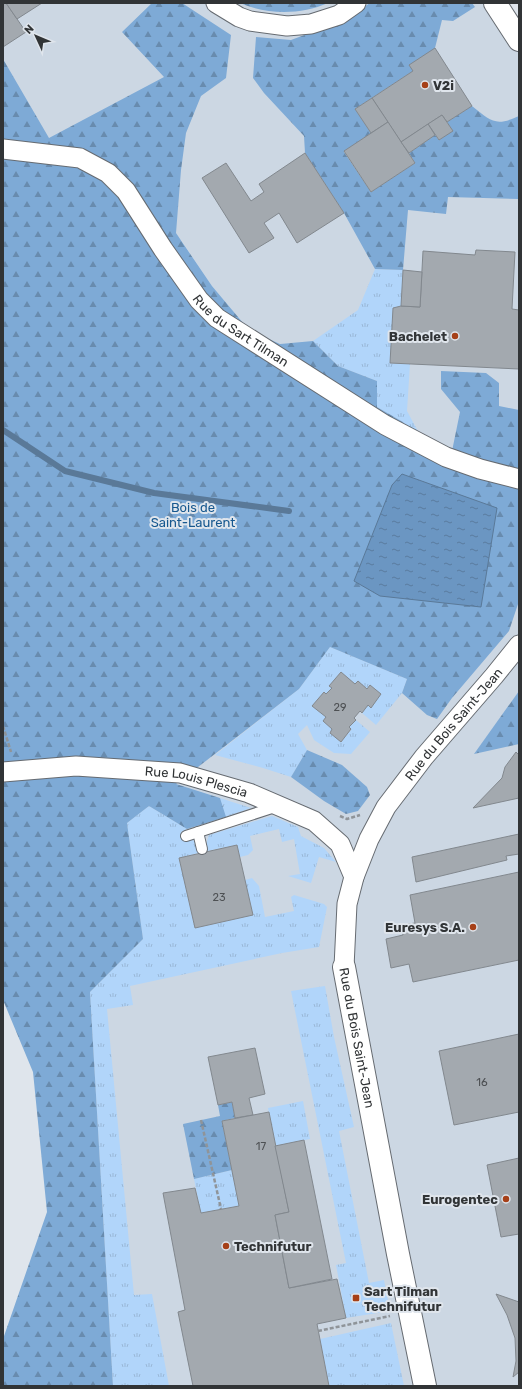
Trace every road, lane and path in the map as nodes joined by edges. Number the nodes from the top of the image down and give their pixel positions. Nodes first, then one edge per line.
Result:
1 (216, 3) edge
2 (356, 3) edge
3 (495, 3) edge
4 (519, 40) edge
5 (3, 149) edge
6 (519, 479) edge
7 (519, 645) edge
8 (3, 726) edge
9 (11, 752) dead end
10 (3, 772) edge
11 (278, 806) junction
12 (337, 814) dead end
13 (360, 814) dead end
14 (198, 832) junction
15 (186, 836) dead end
16 (202, 849) dead end
17 (354, 877) junction
18 (344, 967) joint
19 (201, 1120) dead end
20 (221, 1209) dead end
21 (395, 1315) dead end
22 (318, 1330) dead end
23 (425, 1386) edge

1 - 2 street
3 - 4 street
5 - 6 street, Rue du Sart Tilman
7 - 17 street, Rue du Bois Saint-Jean
8 - 9 path
10 - 11 street, Rue Louis Plescia
11 - 14 lane
11 - 17 street, Rue Louis Plescia
12 - 13 path
14 - 15 lane
14 - 16 lane
17 - 18 street, Rue du Bois Saint-Jean
18 - 23 street, Rue du Bois Saint-Jean
19 - 20 path
21 - 22 path

